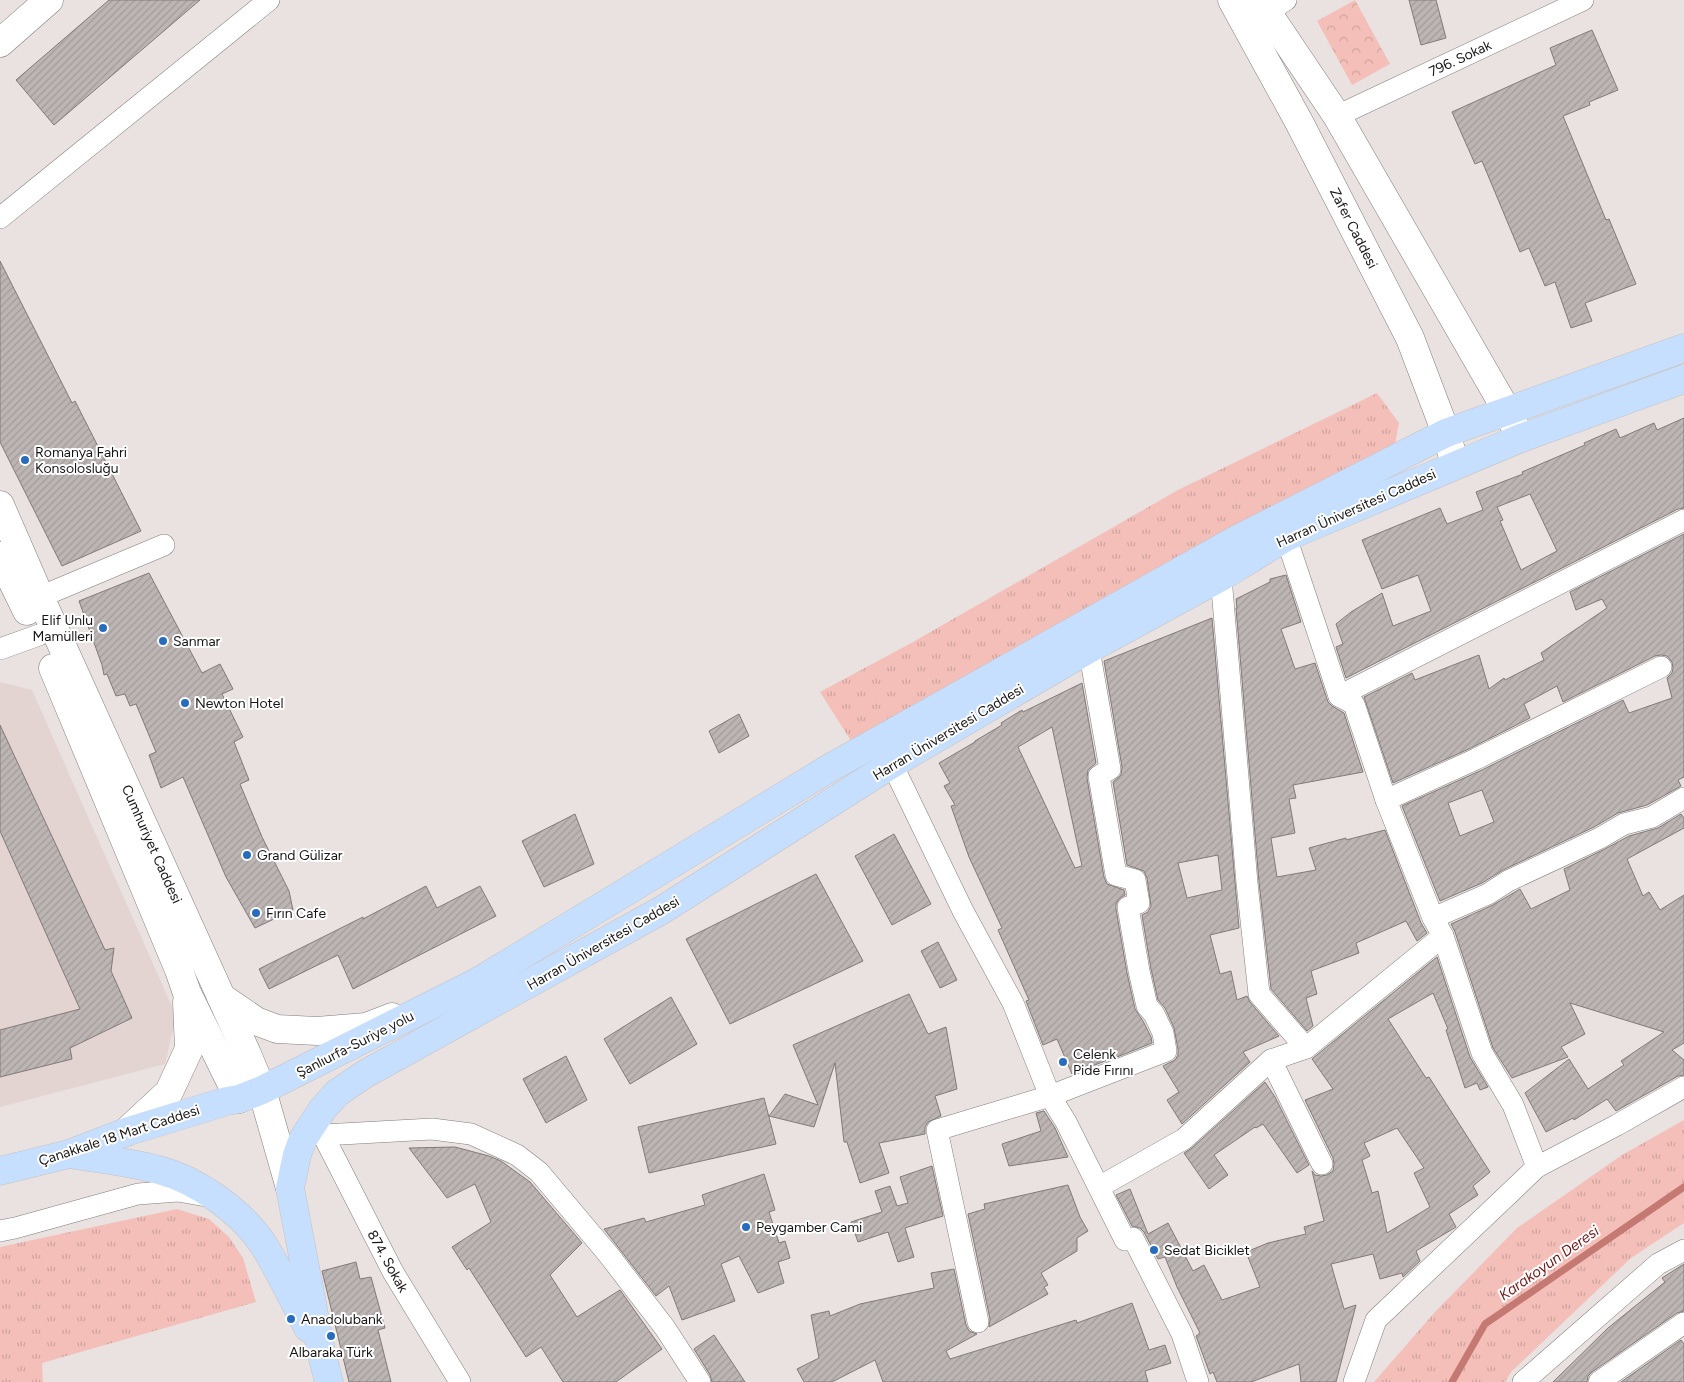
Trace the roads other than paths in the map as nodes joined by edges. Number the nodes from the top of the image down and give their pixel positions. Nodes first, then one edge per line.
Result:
1 (49, 0) edge
2 (269, 0) edge
3 (1232, 0) edge
4 (1582, 0) edge
5 (1272, 4) edge
6 (0, 43) edge
7 (1337, 116) junction
8 (0, 218) edge
9 (1684, 348) edge
10 (1684, 379) edge
11 (1507, 411) junction
12 (1446, 433) junction
13 (1521, 438) junction
14 (1455, 464) junction
15 (0, 505) edge
16 (1684, 520) edge
17 (1286, 537) junction
18 (164, 545) dead end
19 (0, 556) edge
20 (1221, 577) junction
21 (40, 597) junction
22 (39, 635) junction
23 (0, 649) edge
24 (1089, 649) junction
25 (1661, 667) dead end
26 (1339, 696) junction
27 (892, 764) junction
28 (1684, 798) edge
29 (1386, 800) junction
30 (1438, 927) junction
31 (470, 986) junction
32 (187, 993) junction
33 (220, 996) junction
34 (1306, 1048) junction
35 (1271, 1060) junction
36 (1684, 1087) edge
37 (250, 1095) junction
38 (1050, 1096) junction
39 (126, 1132) junction
40 (69, 1154) junction
41 (1322, 1164) dead end
42 (1537, 1167) junction
43 (0, 1171) edge
44 (290, 1188) junction
45 (1099, 1188) junction
46 (218, 1199) junction
47 (0, 1231) edge
48 (1684, 1250) edge
49 (978, 1322) dead end
50 (1684, 1322) edge
51 (321, 1351) junction
52 (329, 1382) edge
53 (460, 1382) edge
54 (700, 1382) edge
55 (1198, 1382) edge
56 (1354, 1382) edge
57 (1523, 1382) edge
58 (1600, 1382) edge

1 - 6 main road
2 - 8 street
3 - 12 main road, Zafer Caddesi
4 - 7 street, 796. Sokak
5 - 7 main road
7 - 11 main road
9 - 11 main road, Harran Üniversitesi Caddesi
10 - 13 main road, Harran Üniversitesi Caddesi
11 - 12 main road, Harran Üniversitesi Caddesi
11 - 13 main road
12 - 14 main road, Zafer Caddesi
12 - 31 main road, Harran Üniversitesi Caddesi
13 - 14 main road, Harran Üniversitesi Caddesi
14 - 17 main road, Harran Üniversitesi Caddesi
15 - 21 main road, Cumhuriyet Caddesi
16 - 26 street
17 - 20 main road, Harran Üniversitesi Caddesi
17 - 26 street
18 - 21 street
19 - 22 main road, Cumhuriyet Caddesi
20 - 24 main road, Harran Üniversitesi Caddesi
20 - 34 street
21 - 33 main road, Cumhuriyet Caddesi
22 - 23 street
22 - 32 main road, Cumhuriyet Caddesi
24 - 27 main road, Harran Üniversitesi Caddesi
24 - 38 street
25 - 29 street
26 - 29 street
27 - 38 street
27 - 44 main road, Harran Üniversitesi Caddesi
28 - 30 street
29 - 30 street
30 - 34 street
30 - 42 street
31 - 33 main road
31 - 37 main road, Şanlıurfa-Suriye yolu
32 - 37 main road, Cumhuriyet Caddesi
32 - 39 main road
33 - 37 main road, Cumhuriyet Caddesi
34 - 35 street
35 - 41 street
35 - 45 street
36 - 42 street
37 - 39 main road, Çanakkale 18 Mart Caddesi
37 - 44 main road, Cumhuriyet Caddesi
38 - 45 street
38 - 49 street
39 - 40 main road, Çanakkale 18 Mart Caddesi
40 - 43 main road, Çanakkale 18 Mart Caddesi
40 - 46 main road
42 - 56 street
44 - 51 main road
45 - 55 street
46 - 47 street
46 - 51 main road
48 - 57 street
50 - 58 street
51 - 52 main road
53 - 54 street, 874. Sokak

